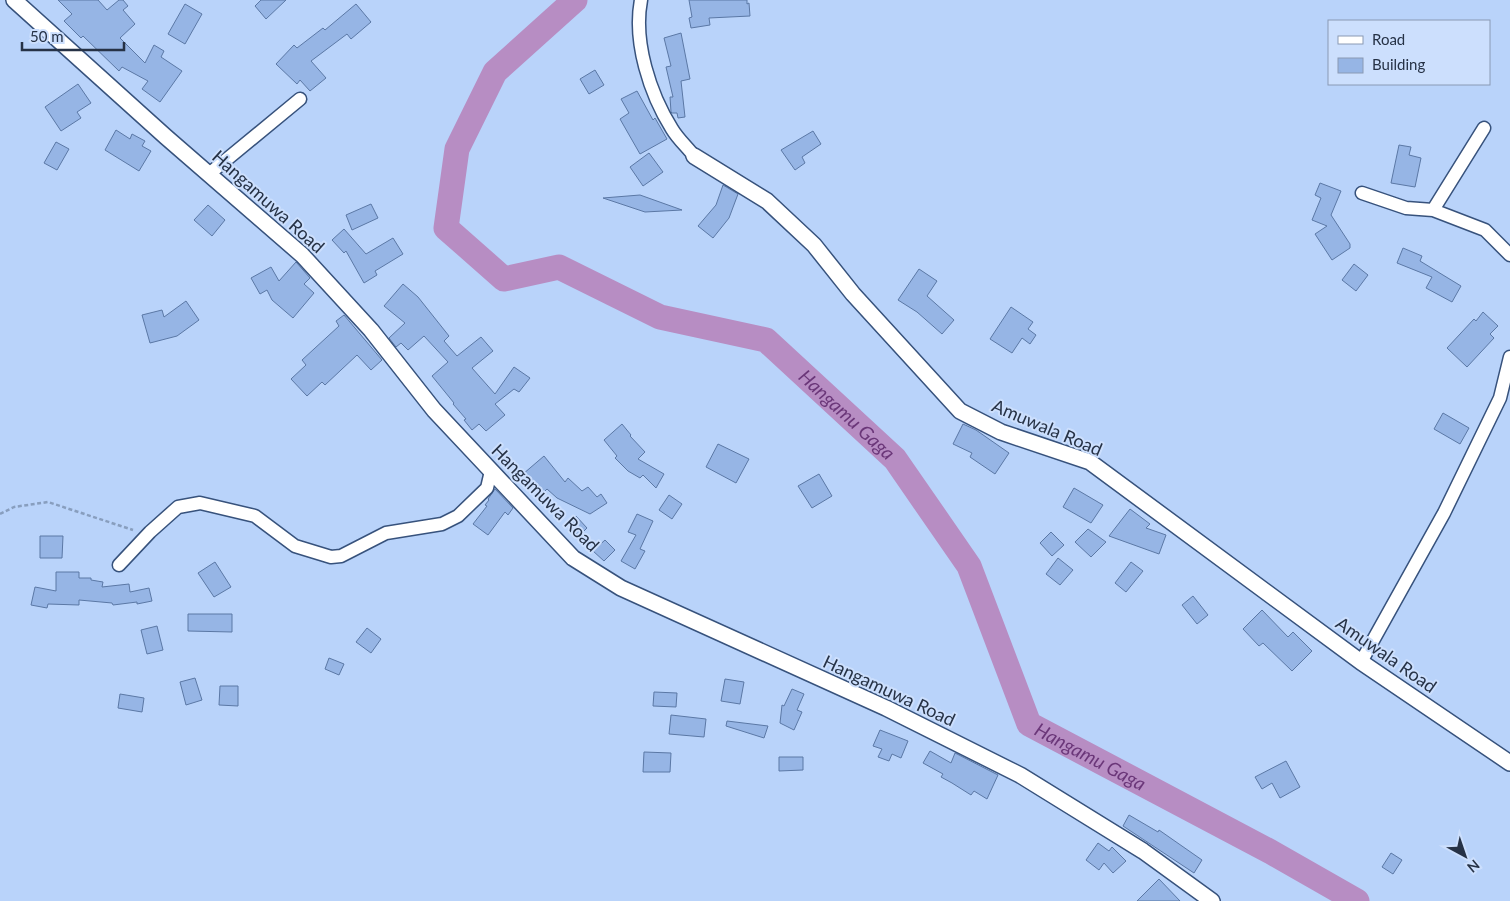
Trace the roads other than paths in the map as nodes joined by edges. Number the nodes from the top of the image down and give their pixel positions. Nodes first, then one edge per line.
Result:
1 (14, 0) edge
2 (641, 0) edge
3 (300, 99) dead end
4 (1484, 128) dead end
5 (694, 156) joint
6 (209, 174) junction
7 (1362, 193) dead end
8 (1433, 210) junction
9 (1510, 256) edge
10 (1510, 357) edge
11 (491, 471) junction
12 (119, 565) dead end
13 (1362, 662) junction
14 (1510, 763) edge
15 (1212, 901) edge

1 - 6 street, Hangamuwa Road
2 - 5 street, Amuwala Road
3 - 6 street
4 - 8 street
5 - 13 street, Amuwala Road
6 - 11 street, Hangamuwa Road
7 - 8 street
8 - 9 street
10 - 13 street
11 - 12 street
11 - 15 street, Hangamuwa Road
13 - 14 street, Amuwala Road

